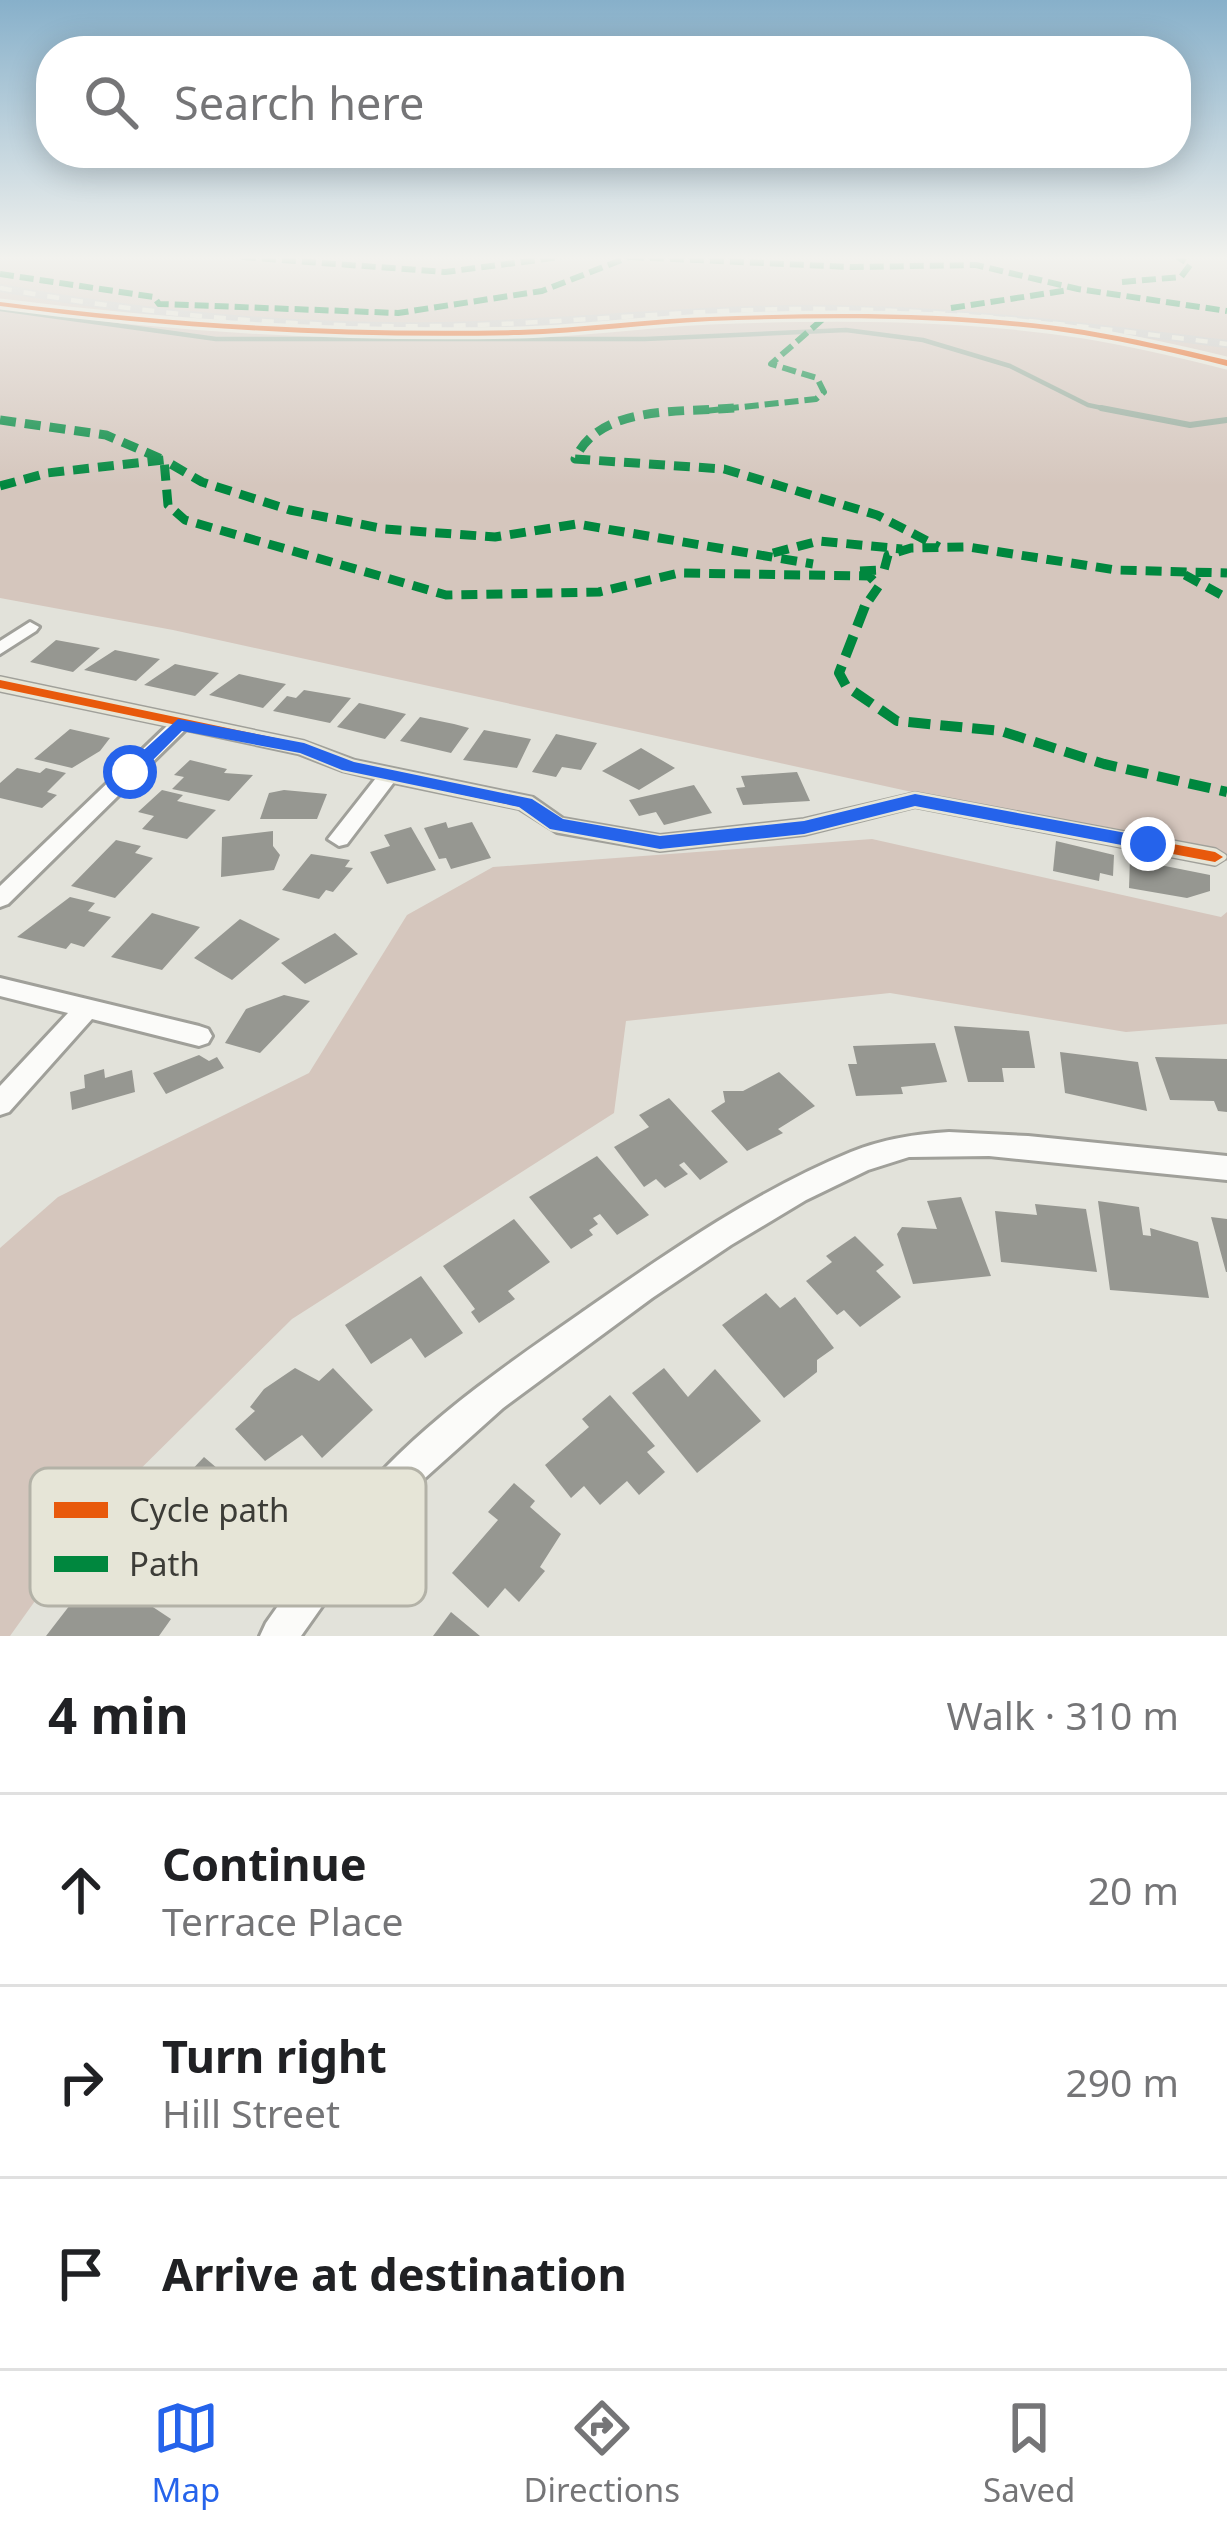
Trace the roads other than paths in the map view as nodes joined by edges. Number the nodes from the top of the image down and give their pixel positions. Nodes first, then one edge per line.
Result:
1 (30, 627) dead end
2 (0, 650) edge
3 (0, 684) edge
4 (178, 725) junction
5 (389, 775) junction
6 (339, 839) dead end
7 (1215, 857) dead end
8 (0, 899) edge
9 (0, 987) edge
10 (86, 1010) junction
11 (200, 1036) dead end
12 (0, 1104) edge
13 (1227, 1168) edge
14 (411, 1468) edge
15 (302, 1606) edge
16 (279, 1636) edge

1 - 2 street
3 - 4 street
4 - 5 street
4 - 8 street
5 - 6 street
5 - 7 street
9 - 10 street
10 - 11 street
10 - 12 street
13 - 14 street
15 - 16 street

